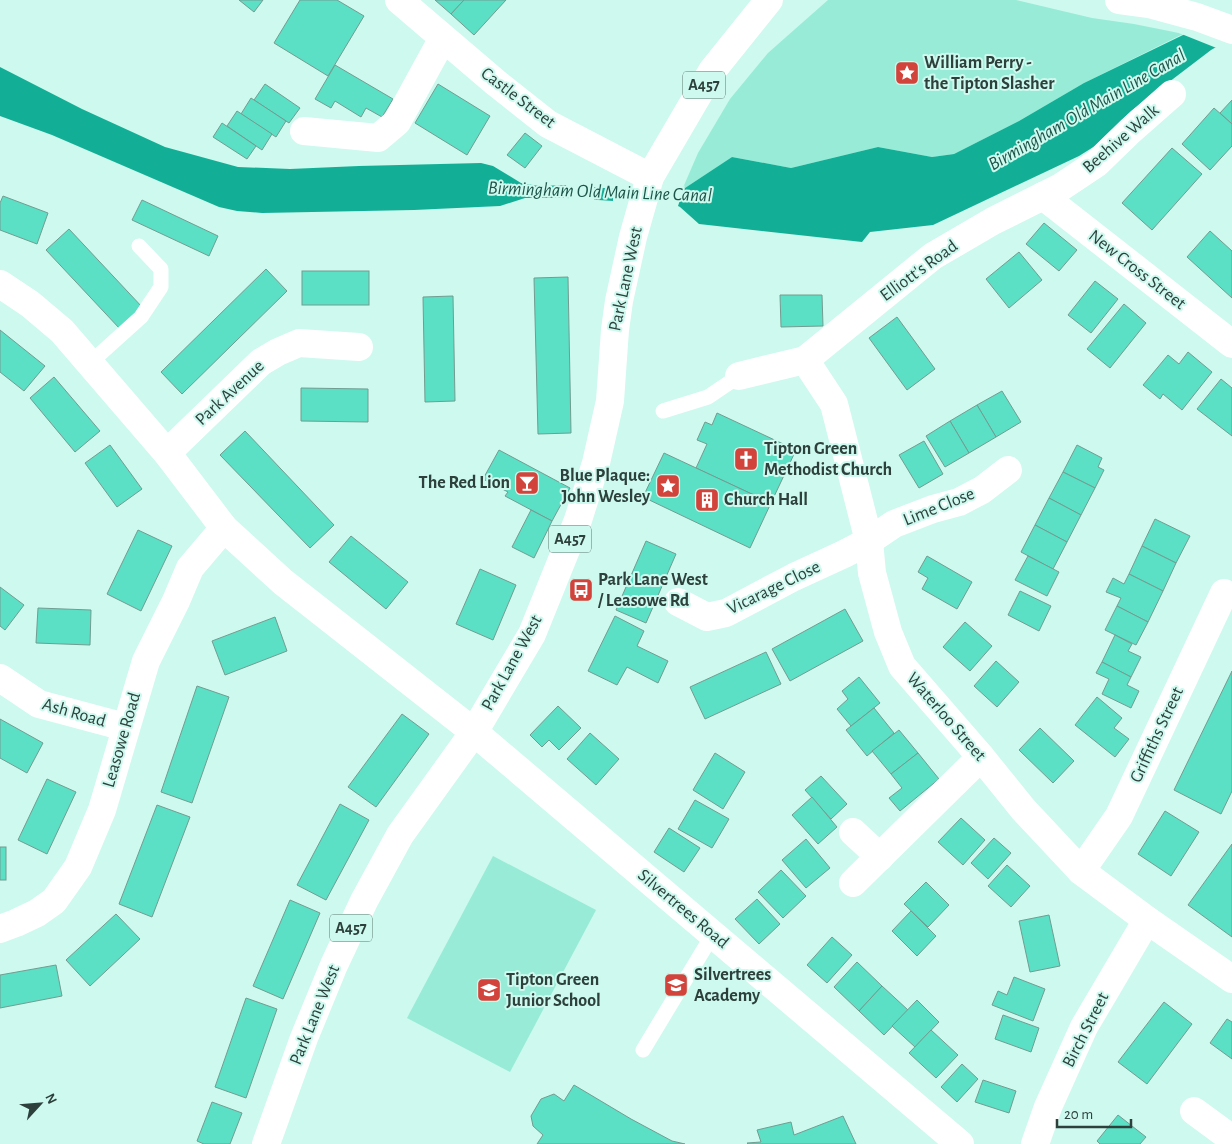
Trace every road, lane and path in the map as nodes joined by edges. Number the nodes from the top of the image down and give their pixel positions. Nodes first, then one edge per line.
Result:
1 (399, 0) edge
2 (769, 0) edge
3 (1120, 0) edge
4 (1232, 30) edge
5 (443, 38) junction
6 (1172, 94) dead end
7 (304, 131) dead end
8 (650, 177) junction
9 (1042, 196) junction
10 (139, 246) dead end
11 (0, 284) edge
12 (1232, 344) edge
13 (359, 347) dead end
14 (805, 360) junction
15 (90, 363) junction
16 (739, 376) joint
17 (663, 411) dead end
18 (167, 453) junction
19 (1008, 470) dead end
20 (224, 528) junction
21 (868, 541) junction
22 (1224, 593) dead end
23 (678, 602) dead end
24 (0, 678) edge
25 (126, 727) junction
26 (474, 732) junction
27 (981, 756) junction
28 (853, 832) dead end
29 (880, 857) junction
30 (1081, 871) junction
31 (853, 883) dead end
32 (1147, 920) junction
33 (0, 929) edge
34 (713, 934) junction
35 (1232, 979) edge
36 (643, 1050) dead end
37 (1194, 1111) dead end
38 (1232, 1139) edge
39 (266, 1144) edge
40 (960, 1144) edge
41 (1035, 1144) edge

1 - 5 street, Castle Street
2 - 8 street, Park Lane West / A457
3 - 4 street
5 - 7 street
5 - 8 street, Castle Street
6 - 9 street, Beehive Walk
8 - 26 street, Park Lane West / A457
9 - 12 street, New Cross Street
9 - 14 street, Elliott's Road
10 - 15 lane
11 - 15 street
13 - 18 street, Park Avenue
14 - 16 street
14 - 21 street, Waterloo Street
15 - 18 street
16 - 17 lane
18 - 20 street
19 - 21 street, Lime Close
20 - 25 street, Leasowe Road
20 - 26 street
21 - 23 street, Vicarage Close
21 - 27 street, Waterloo Street
22 - 30 street, Griffiths Street
24 - 25 street, Ash Road
25 - 33 street, Leasowe Road
26 - 34 street, Silvertrees Road
26 - 39 street, Park Lane West / A457
27 - 29 street
27 - 30 street, Waterloo Street
28 - 29 street
29 - 31 street
30 - 32 street, Waterloo Street
32 - 35 street, Waterloo Street
32 - 41 street, Birch Street
34 - 36 lane
34 - 40 street, Silvertrees Road
37 - 38 street

